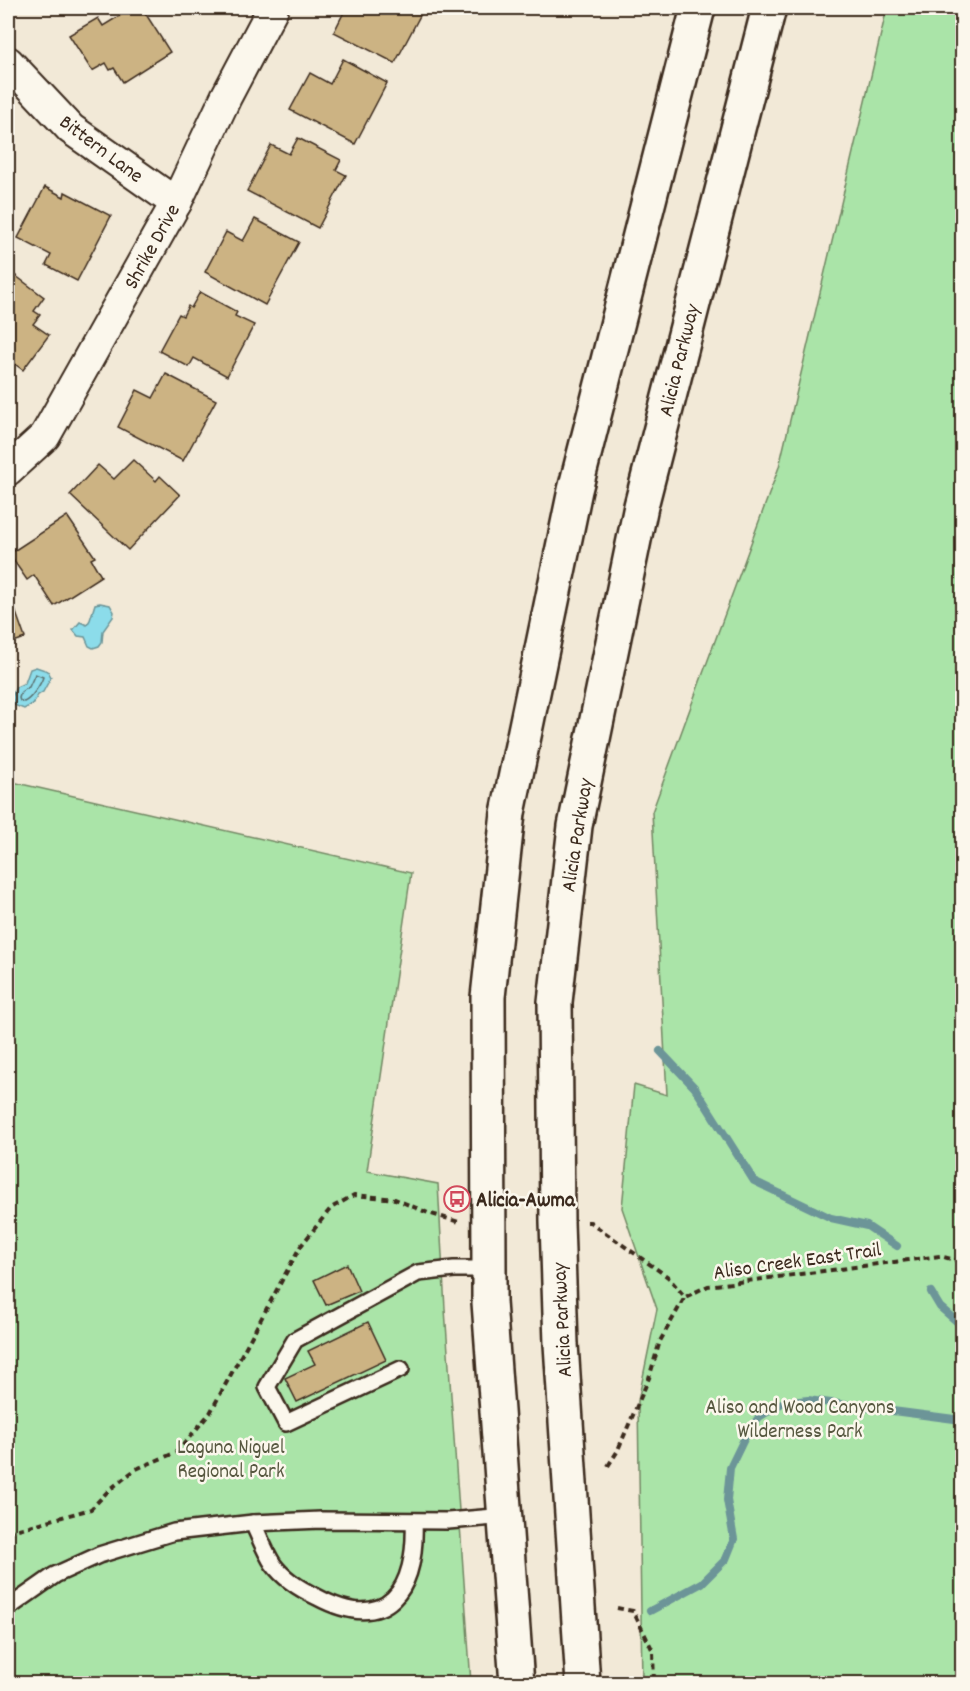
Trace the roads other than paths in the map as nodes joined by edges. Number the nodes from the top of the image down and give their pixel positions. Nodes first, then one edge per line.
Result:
1 (273, 8) edge
2 (698, 8) edge
3 (769, 8) edge
4 (8, 62) edge
5 (176, 203) junction
6 (8, 470) edge
7 (489, 1269) junction
8 (401, 1369) dead end
9 (506, 1516) junction
10 (414, 1521) junction
11 (253, 1522) junction
12 (8, 1608) edge
13 (517, 1683) edge
14 (583, 1683) edge

1 - 5 street, Shrike Drive
2 - 7 main road
3 - 14 main road, Alicia Parkway
4 - 5 street, Bittern Lane
5 - 6 street, Shrike Drive
7 - 8 lane
7 - 9 main road
9 - 10 lane
9 - 13 main road
10 - 11 lane
10 - 11 lane
11 - 12 lane

